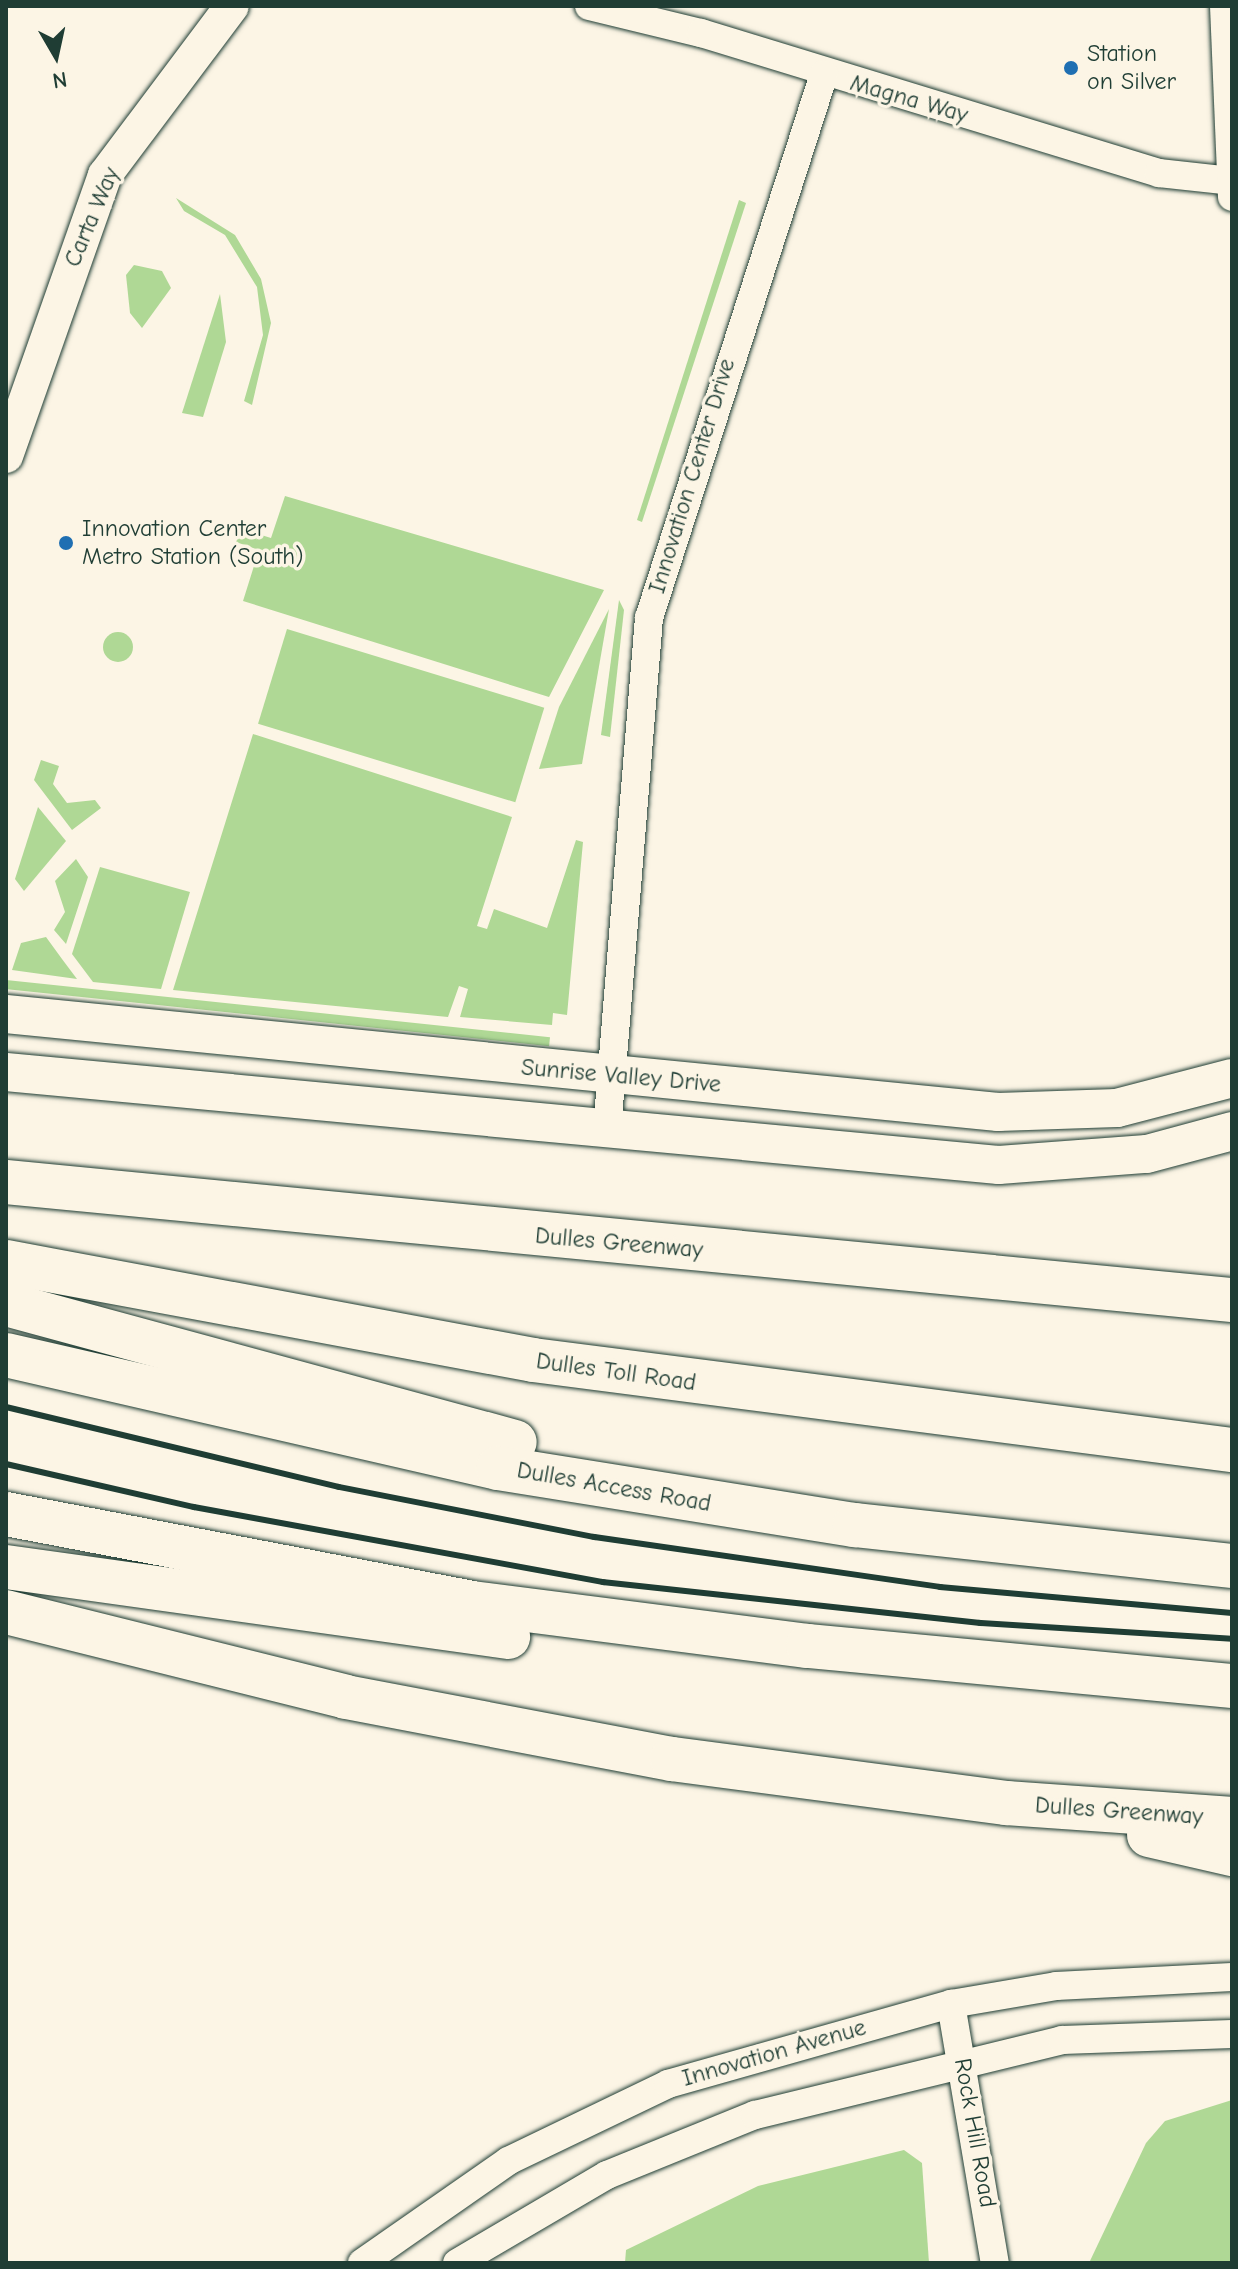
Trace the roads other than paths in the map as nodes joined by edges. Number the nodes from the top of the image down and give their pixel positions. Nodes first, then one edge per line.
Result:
1 (232, 6) edge
2 (589, 6) edge
3 (1224, 6) edge
4 (824, 74) junction
5 (1231, 189) edge
6 (6, 456) edge
7 (6, 1014) edge
8 (6, 1072) edge
9 (612, 1076) junction
10 (1232, 1078) edge
11 (607, 1130) junction
12 (1232, 1131) edge
13 (6, 1182) edge
14 (6, 1262) edge
15 (1232, 1300) edge
16 (6, 1304) edge
17 (6, 1355) edge
18 (1232, 1450) edge
19 (6, 1514) edge
20 (855, 1525) junction
21 (1232, 1566) edge
22 (6, 1567) edge
23 (6, 1612) edge
24 (1136, 1678) junction
25 (1232, 1686) edge
26 (1006, 1803) junction
27 (1232, 1819) edge
28 (1232, 1854) edge
29 (1232, 1977) edge
30 (951, 2004) junction
31 (1232, 2034) edge
32 (963, 2060) junction
33 (362, 2263) edge
34 (457, 2263) edge
35 (995, 2263) edge

1 - 6 street, Carta Way
2 - 4 street, Magna Way
3 - 5 street
4 - 5 street, Magna Way
4 - 9 street, Innovation Center Drive
7 - 9 main road, Sunrise Valley Drive
8 - 11 main road
9 - 10 main road, Sunrise Valley Drive
9 - 11 street, Innovation Center Drive
11 - 12 main road
13 - 15 highway, Dulles Greenway
14 - 18 highway, Dulles Toll Road
16 - 20 highway
17 - 20 highway, Dulles Access Road
19 - 24 highway
20 - 21 highway, Dulles Access Road
22 - 24 highway
23 - 26 highway
24 - 25 highway
26 - 27 highway, Dulles Greenway
26 - 28 highway
29 - 30 street, Innovation Avenue
30 - 32 street, Rock Hill Road
30 - 33 street, Innovation Avenue
31 - 32 street
32 - 34 street
32 - 35 street, Rock Hill Road

